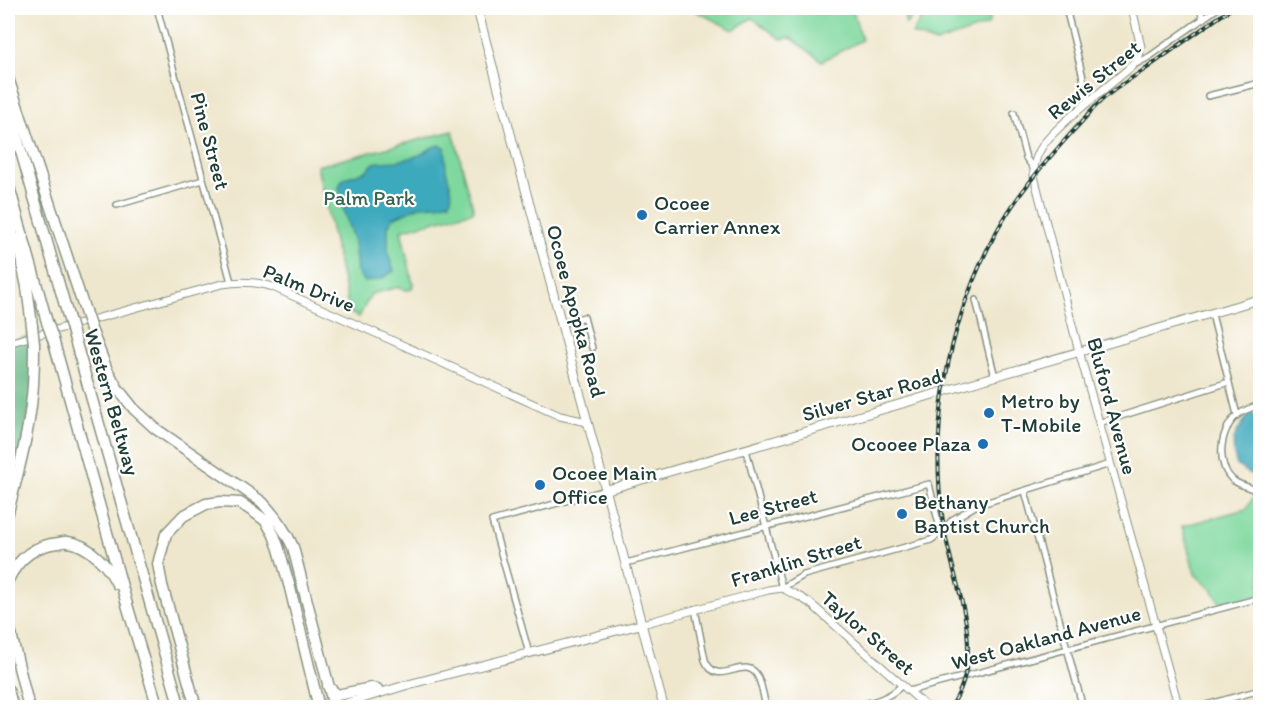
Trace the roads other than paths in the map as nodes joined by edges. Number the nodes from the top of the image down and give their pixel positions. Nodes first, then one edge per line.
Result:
1 (157, 8) edge
2 (477, 8) edge
3 (1066, 8) edge
4 (1132, 8) edge
5 (1200, 8) edge
6 (1218, 8) edge
7 (1203, 19) junction
8 (1132, 66) junction
9 (8, 78) edge
10 (1260, 83) edge
11 (1208, 96) dead end
12 (1089, 102) junction
13 (8, 106) edge
14 (1014, 113) dead end
15 (1034, 169) junction
16 (203, 180) junction
17 (8, 183) edge
18 (8, 198) edge
19 (117, 205) dead end
20 (231, 282) junction
21 (1260, 299) edge
22 (976, 300) dead end
23 (1212, 314) junction
24 (561, 324) junction
25 (8, 343) edge
26 (592, 348) dead end
27 (1080, 353) junction
28 (995, 378) junction
29 (1229, 382) junction
30 (1260, 405) edge
31 (1237, 415) junction
32 (587, 422) junction
33 (1099, 423) junction
34 (746, 450) junction
35 (1110, 464) junction
36 (606, 490) junction
37 (1025, 491) junction
38 (1260, 492) edge
39 (8, 512) edge
40 (765, 526) junction
41 (941, 533) junction
42 (626, 563) junction
43 (8, 580) edge
44 (782, 588) junction
45 (1260, 598) edge
46 (128, 608) junction
47 (695, 609) junction
48 (8, 622) edge
49 (642, 624) junction
50 (1156, 626) junction
51 (1067, 649) junction
52 (529, 653) junction
53 (410, 684) junction
54 (327, 685) junction
55 (902, 685) junction
56 (377, 689) junction
57 (8, 690) edge
58 (1260, 690) edge
59 (909, 691) junction
60 (333, 705) edge
61 (319, 706) edge
62 (13, 708) edge
63 (28, 708) edge
64 (158, 708) edge
65 (180, 708) edge
66 (196, 708) edge
67 (305, 708) edge
68 (664, 708) edge
69 (766, 708) edge
70 (848, 708) edge
71 (928, 708) edge
72 (1083, 708) edge
73 (1179, 708) edge
74 (1195, 708) edge

1 - 16 street, Pine Street
2 - 24 main road, Ocoee Apopka Road
3 - 12 street
4 - 8 street
5 - 7 street
6 - 7 street, Rewis Street
7 - 8 street, Rewis Street
8 - 12 street, Rewis Street
9 - 54 highway, bridge
10 - 11 street
12 - 15 street, Rewis Street
13 - 65 highway, Western Beltway, bridge
14 - 15 street, Bluford Avenue
15 - 27 street, Bluford Avenue
16 - 19 street
16 - 20 street, Pine Street
17 - 46 highway, Western Beltway, bridge
18 - 39 highway, bridge
20 - 25 street, Palm Drive
20 - 32 street, Palm Drive
21 - 23 main road, Silver Star Road
22 - 28 street
23 - 27 main road, Silver Star Road
23 - 29 street
24 - 26 street
24 - 32 main road, Ocoee Apopka Road
27 - 28 main road, Silver Star Road
27 - 33 street, Bluford Avenue
28 - 34 main road, Silver Star Road
29 - 31 street
29 - 33 street
30 - 31 street
31 - 38 street
32 - 36 main road, Ocoee Apopka Road
33 - 35 street, Bluford Avenue
34 - 36 main road, Silver Star Road
34 - 40 street
35 - 37 street, Franklin Street
35 - 50 street, Bluford Avenue
36 - 42 main road, Ocoee Apopka Road
36 - 52 street, Silver Star Road
37 - 41 street, Franklin Street
37 - 51 street
40 - 41 street, Lee Street
40 - 42 street, Lee Street
40 - 44 street
41 - 44 street, Franklin Street
42 - 49 main road, Ocoee Apopka Road
43 - 46 highway
44 - 47 street, Franklin Street
44 - 55 street, Taylor Street
45 - 50 street, West Oakland Avenue
46 - 64 highway, Western Beltway
47 - 49 street, Franklin Street
47 - 69 street
48 - 63 highway
49 - 52 main road, Franklin Street
49 - 68 main road, Ocoee Apopka Road
50 - 51 street, West Oakland Avenue
50 - 73 street, Bluford Avenue
51 - 59 street, West Oakland Avenue
51 - 72 street
52 - 53 main road, Franklin Street
53 - 56 main road, Franklin Street
53 - 60 main road, Franklin Street
54 - 56 highway
54 - 60 highway
55 - 59 street, Taylor Street
55 - 70 street
56 - 60 main road, Franklin Street
57 - 62 highway
58 - 74 street
59 - 71 street, Taylor Street
60 - 61 main road, Franklin Street
61 - 66 highway
61 - 67 main road, Franklin Street

